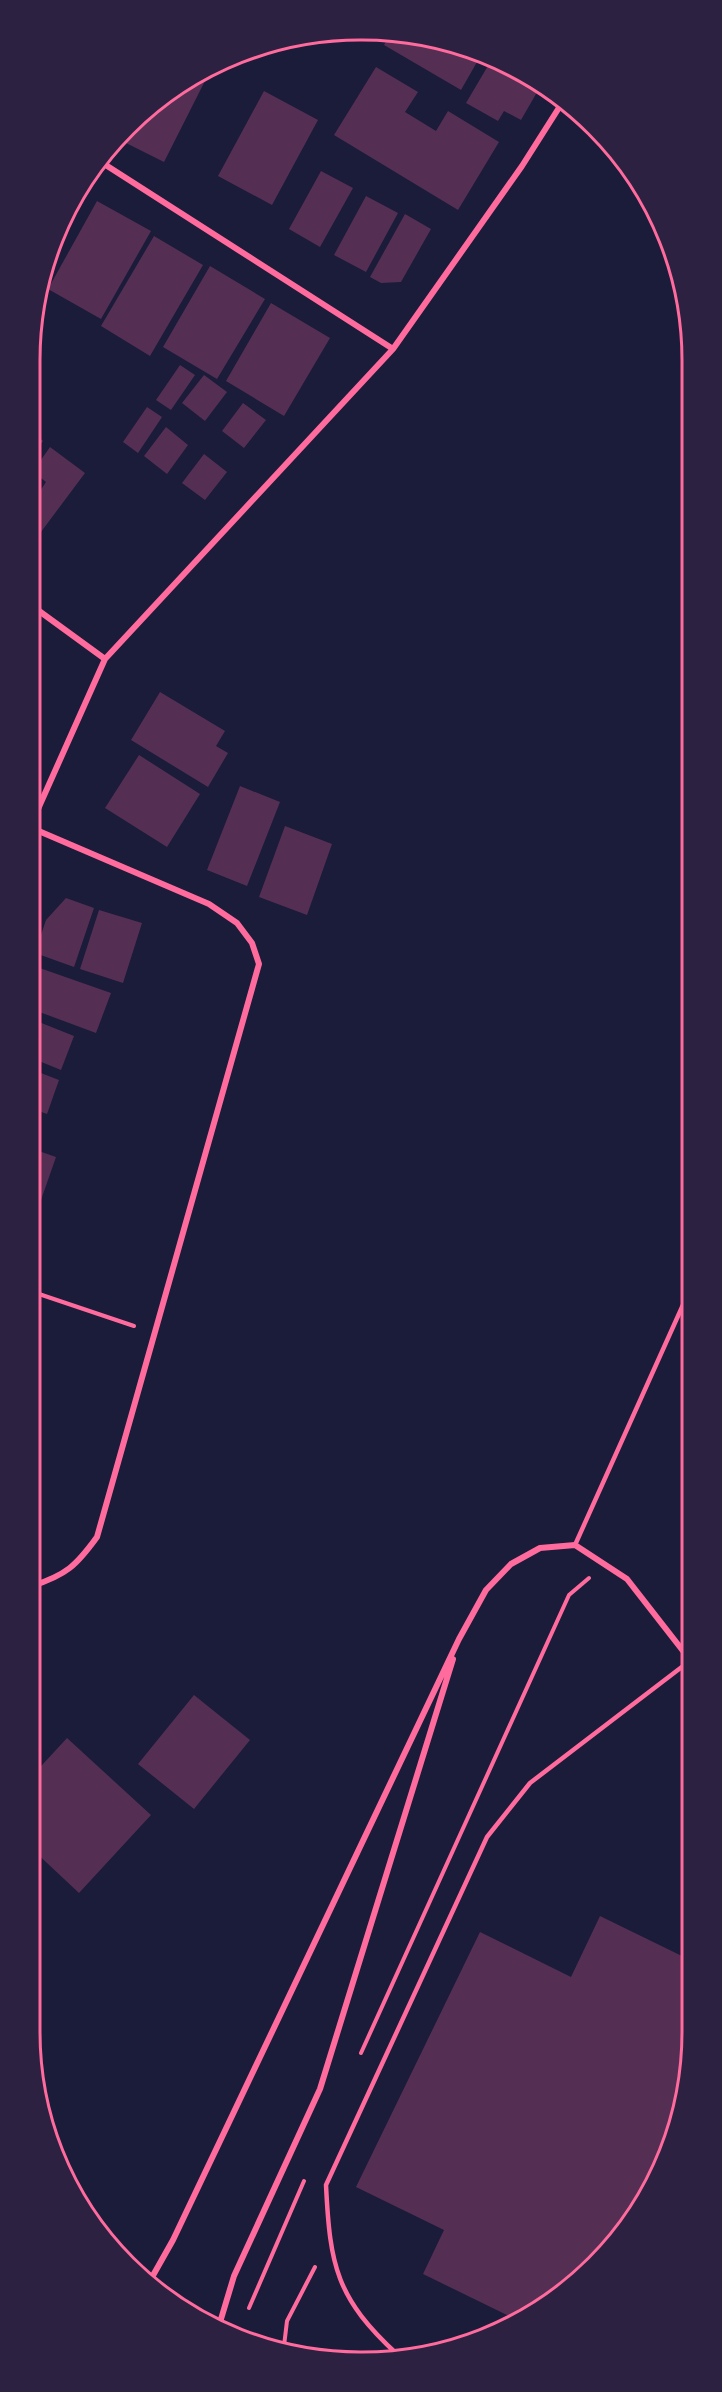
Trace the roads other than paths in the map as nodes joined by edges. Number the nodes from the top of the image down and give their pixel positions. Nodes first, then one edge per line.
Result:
1 (558, 109) edge
2 (107, 166) edge
3 (393, 349) junction
4 (40, 612) edge
5 (105, 659) junction
6 (40, 805) edge
7 (40, 832) edge
8 (682, 1307) edge
9 (575, 1545) junction
10 (40, 1583) edge
11 (459, 1639) junction
12 (682, 1650) edge
13 (682, 1667) edge
14 (153, 2275) edge
15 (221, 2319) edge
16 (392, 2350) edge

1 - 3 street
2 - 3 street
3 - 5 street
4 - 5 street
5 - 6 street
7 - 10 street
8 - 9 lane
9 - 11 street
9 - 12 street
11 - 14 street
11 - 15 street
13 - 16 lane

